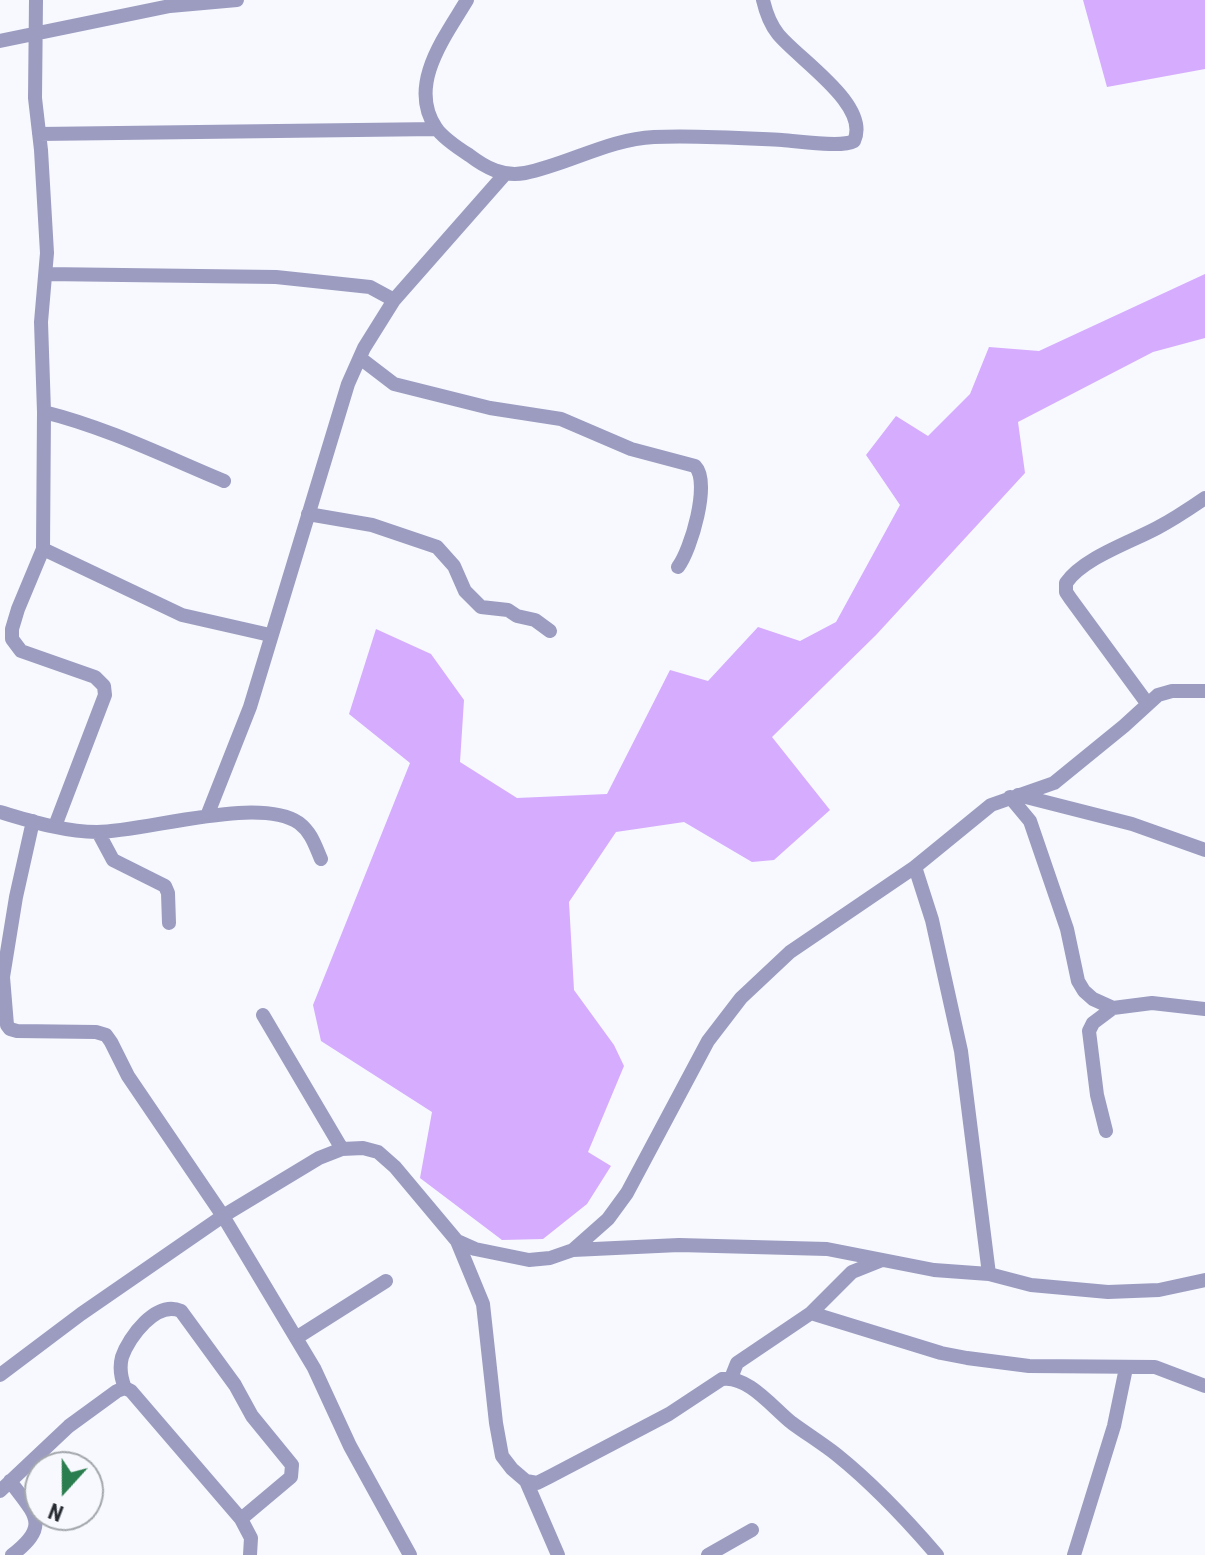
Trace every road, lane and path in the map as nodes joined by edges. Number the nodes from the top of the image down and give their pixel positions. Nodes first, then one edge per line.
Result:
1 (36, 0) edge
2 (237, 0) edge
3 (467, 0) edge
4 (763, 0) edge
5 (35, 33) junction
6 (0, 41) edge
7 (437, 129) junction
8 (39, 134) junction
9 (505, 174) junction
10 (46, 274) junction
11 (394, 300) junction
12 (360, 358) junction
13 (44, 412) junction
14 (224, 481) dead end
15 (1205, 498) edge
16 (308, 514) junction
17 (43, 549) junction
18 (678, 567) dead end
19 (550, 631) dead end
20 (270, 635) junction
21 (1205, 691) edge
22 (1147, 703) junction
23 (1014, 796) junction
24 (0, 812) edge
25 (207, 816) junction
26 (33, 821) junction
27 (55, 826) junction
28 (98, 832) junction
29 (1205, 850) edge
30 (321, 859) dead end
31 (915, 867) junction
32 (169, 923) dead end
33 (1113, 1008) junction
34 (1205, 1009) edge
35 (263, 1015) dead end
36 (17, 1031) junction
37 (0, 1038) edge
38 (1106, 1131) dead end
39 (342, 1149) junction
40 (223, 1216) junction
41 (457, 1241) junction
42 (573, 1250) junction
43 (845, 1252) junction
44 (884, 1259) junction
45 (852, 1272) junction
46 (989, 1274) junction
47 (1205, 1280) edge
48 (386, 1281) dead end
49 (811, 1313) junction
50 (296, 1338) junction
51 (1126, 1368) junction
52 (0, 1375) edge
53 (731, 1378) junction
54 (1205, 1386) edge
55 (125, 1388) junction
56 (526, 1481) junction
57 (5, 1486) edge
58 (241, 1519) junction
59 (752, 1530) dead end
60 (12, 1555) edge
61 (250, 1555) edge
62 (410, 1555) edge
63 (558, 1555) edge
64 (708, 1555) edge
65 (937, 1555) edge
66 (1074, 1555) edge

1 - 5 street
2 - 5 street
3 - 7 street
4 - 9 street
5 - 6 street
5 - 8 street
7 - 8 street
7 - 9 street
8 - 10 street
9 - 11 street
10 - 11 street
10 - 13 street
11 - 12 street
12 - 16 street
12 - 18 street
13 - 14 street
13 - 17 street
15 - 22 street
16 - 19 street
16 - 20 street
17 - 20 street
17 - 27 street
20 - 25 street
21 - 22 street
22 - 23 street
23 - 29 street
23 - 31 street
23 - 33 street
24 - 26 street
25 - 28 street
25 - 30 street
26 - 27 street
26 - 36 street
27 - 28 street
28 - 32 street
31 - 42 street
31 - 46 street
33 - 34 street
33 - 38 street
35 - 39 street
36 - 37 street
36 - 40 street
39 - 40 street
39 - 41 street
40 - 50 street
40 - 52 street
41 - 42 street
41 - 56 street
42 - 43 street
43 - 44 street
43 - 45 street
44 - 45 street
44 - 46 street
45 - 49 street
46 - 47 street
48 - 50 street
49 - 51 street
49 - 53 street
50 - 62 street
51 - 54 street
51 - 66 street
53 - 56 street
53 - 65 street
55 - 57 street
55 - 58 street
55 - 58 street
56 - 63 street
57 - 60 street
58 - 61 street
59 - 64 street

